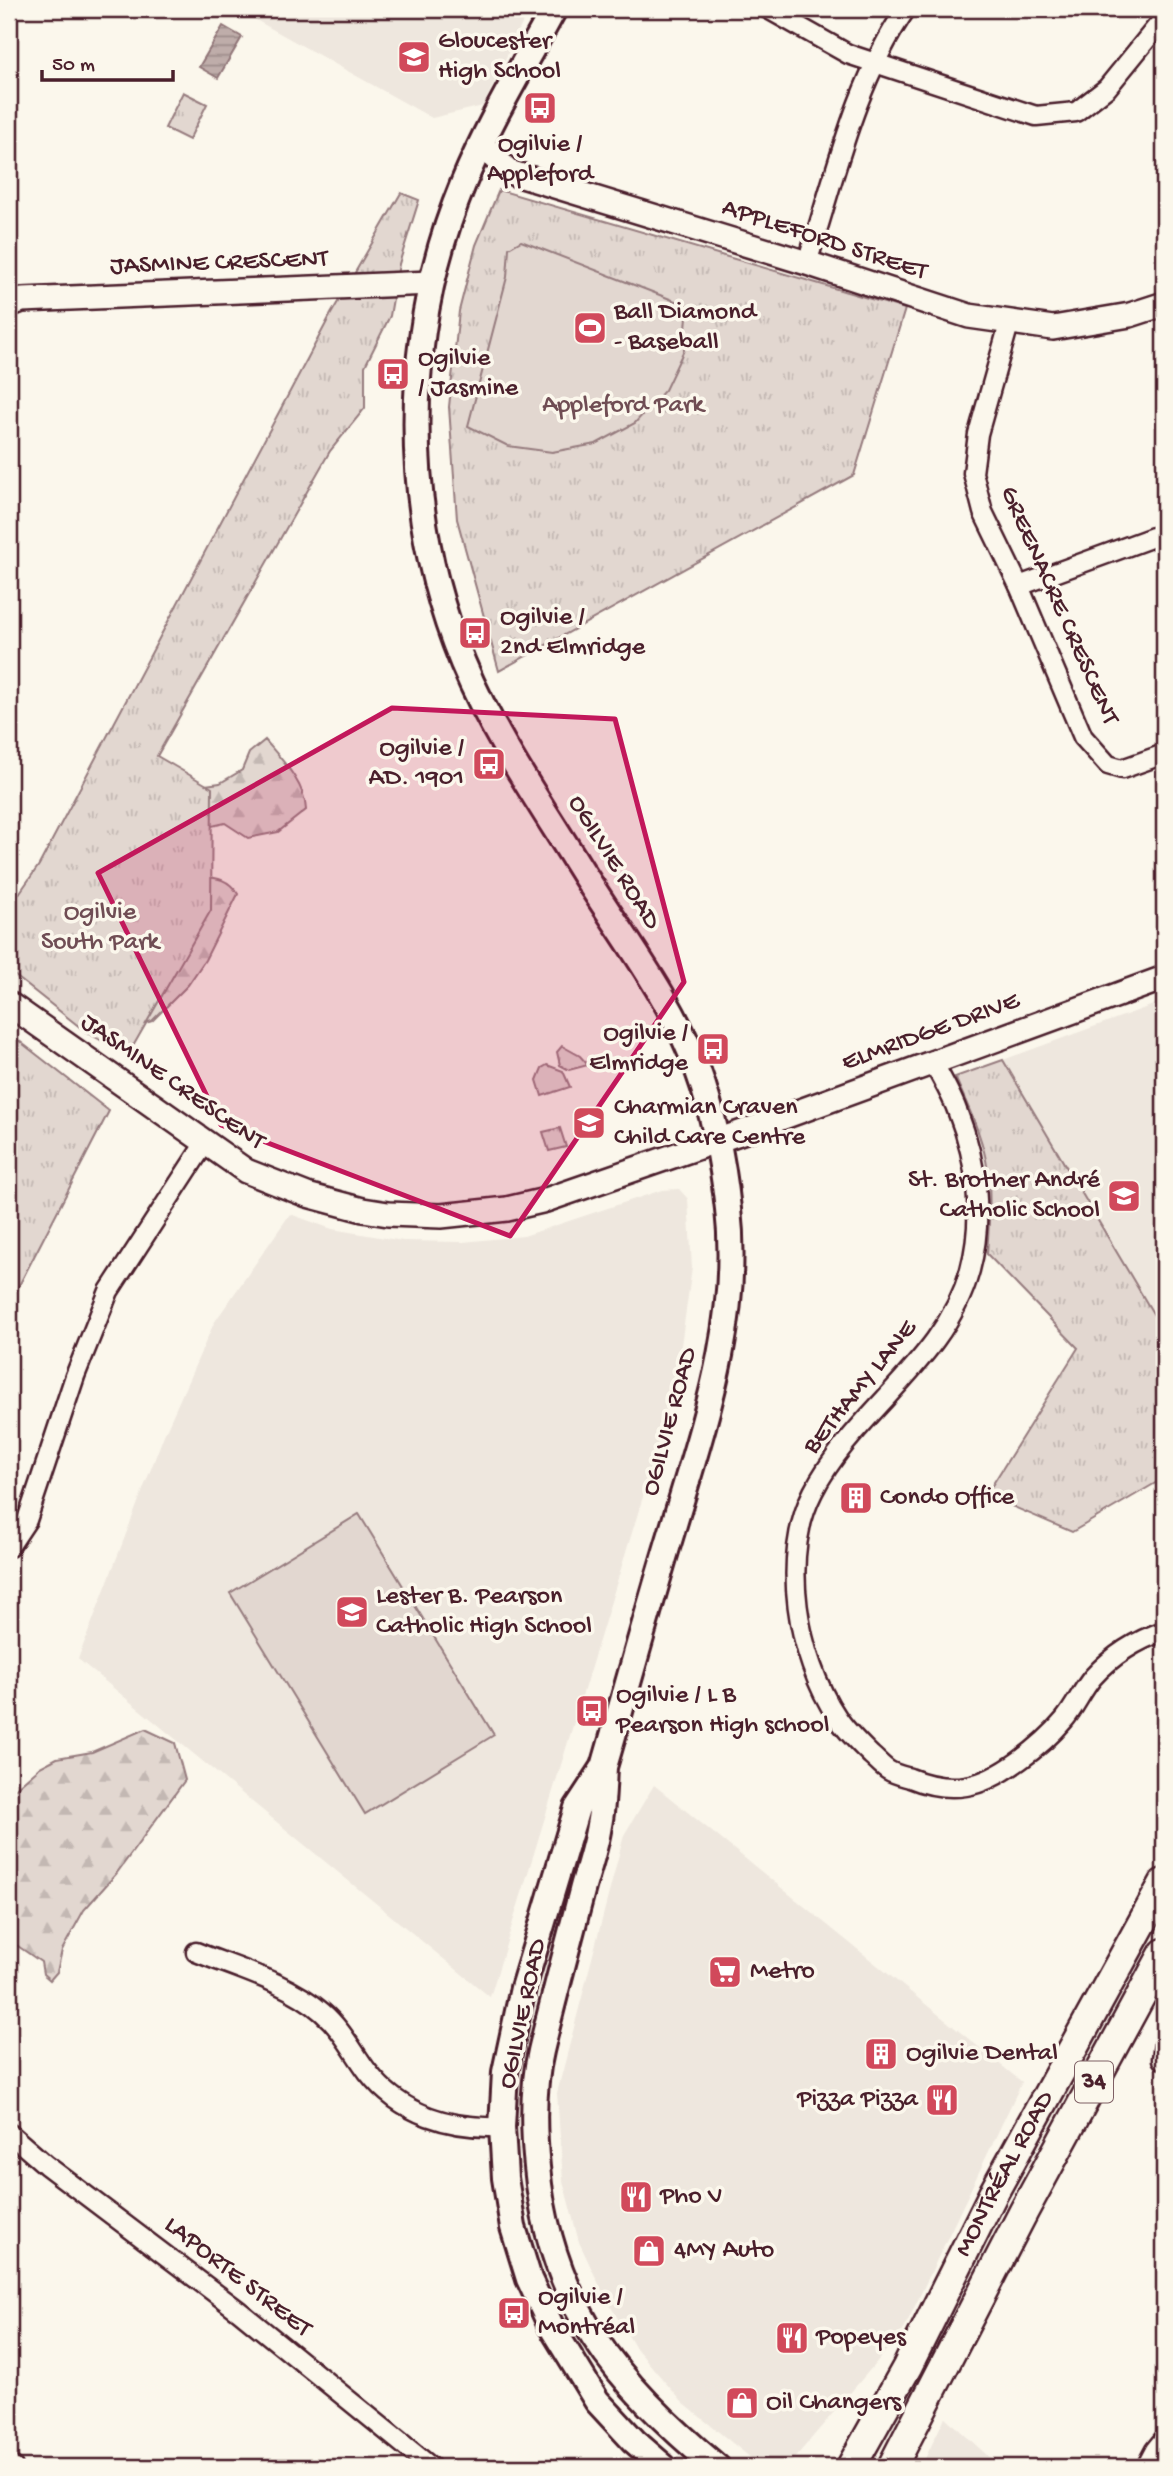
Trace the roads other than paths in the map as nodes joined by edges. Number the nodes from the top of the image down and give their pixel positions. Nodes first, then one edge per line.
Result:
1 (554, 9) edge
2 (768, 9) edge
3 (906, 9) edge
4 (1164, 18) edge
5 (874, 64) junction
6 (481, 144) junction
7 (807, 263) junction
8 (431, 283) junction
9 (9, 304) edge
10 (1164, 304) edge
11 (1009, 324) junction
12 (1164, 533) edge
13 (1019, 586) junction
14 (1164, 754) edge
15 (1164, 978) edge
16 (9, 1004) edge
17 (933, 1062) junction
18 (717, 1141) junction
19 (205, 1143) junction
20 (9, 1547) edge
21 (1164, 1631) edge
22 (604, 1767) junction
23 (1164, 1883) edge
24 (196, 1952) dead end
25 (1164, 1954) edge
26 (1164, 2043) edge
27 (1164, 2060) edge
28 (502, 2127) junction
29 (12, 2141) edge
30 (994, 2192) junction
31 (1024, 2211) junction
32 (907, 2367) junction
33 (1164, 2439) edge
34 (431, 2467) edge
35 (664, 2467) edge
36 (717, 2467) edge
37 (835, 2467) edge
38 (851, 2467) edge
39 (892, 2467) edge
40 (1146, 2467) edge

1 - 6 main road, OGILVIE ROAD
2 - 5 street
3 - 5 street
4 - 5 street
5 - 7 street
6 - 7 street, APPLEFORD STREET
6 - 8 main road, OGILVIE ROAD
7 - 11 street, APPLEFORD STREET
8 - 9 street, JASMINE CRESCENT
8 - 18 main road, OGILVIE ROAD
10 - 11 street, APPLEFORD STREET
11 - 13 street, GREENACRE CRESCENT
12 - 13 street
13 - 14 street, GREENACRE CRESCENT
15 - 17 street, ELMRIDGE DRIVE
16 - 19 street, JASMINE CRESCENT
17 - 18 street, ELMRIDGE DRIVE
17 - 21 street, BETHAMY LANE
18 - 19 street, JASMINE CRESCENT
18 - 22 main road, OGILVIE ROAD
19 - 20 street
22 - 28 main road, OGILVIE ROAD
22 - 36 main road, OGILVIE ROAD
23 - 30 main road, MONTRÉAL ROAD / 34
24 - 28 street
25 - 31 main road, MONTRÉAL ROAD / 34
26 - 27 street
28 - 35 main road, OGILVIE ROAD
29 - 34 street, LAPORTE STREET
30 - 31 main road
30 - 32 main road, MONTRÉAL ROAD / 34
31 - 39 main road, MONTRÉAL ROAD / 34
32 - 37 main road
32 - 38 main road, MONTRÉAL ROAD / 34
33 - 40 street

